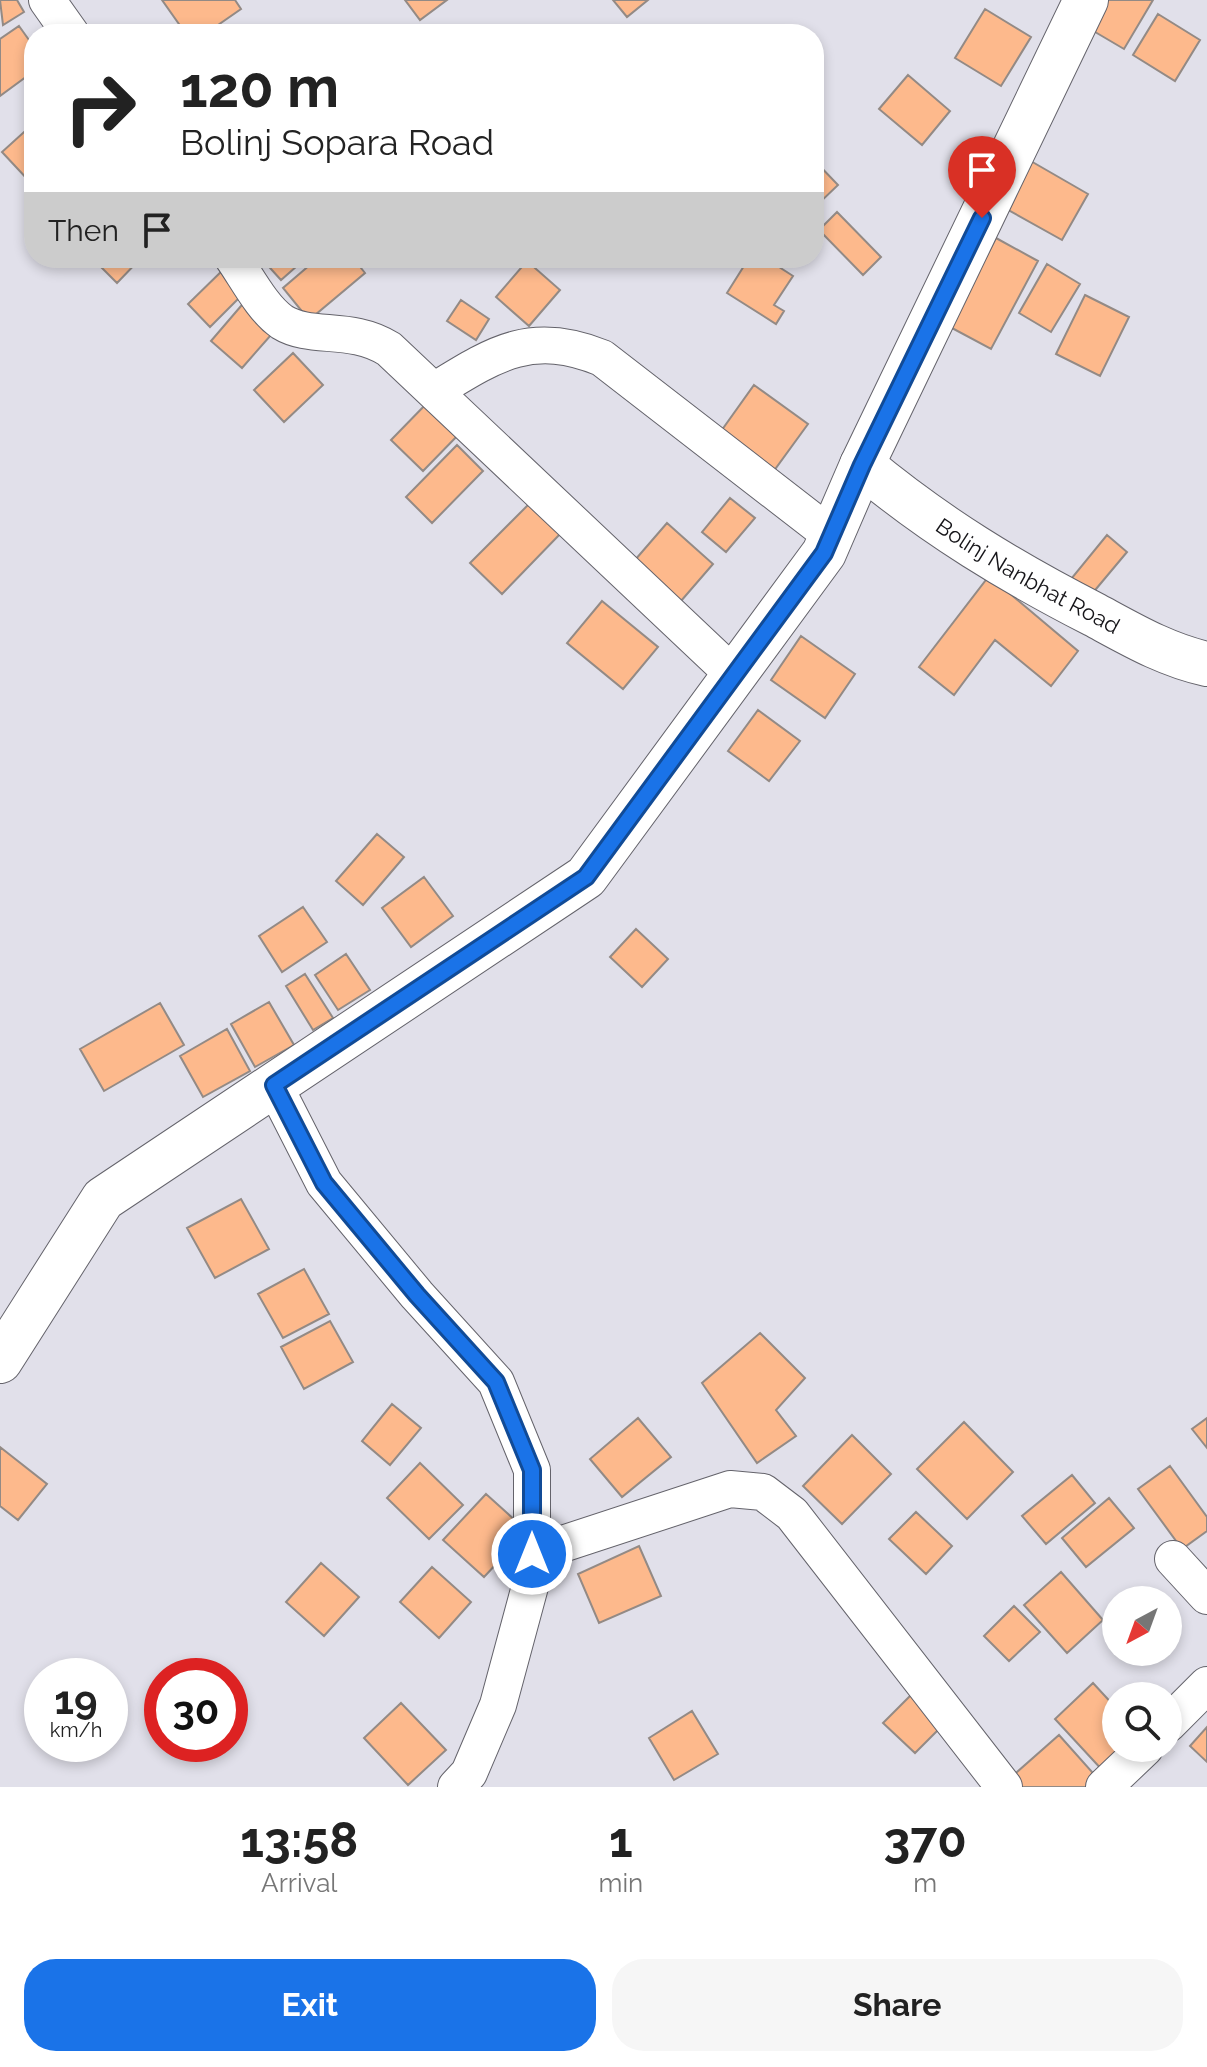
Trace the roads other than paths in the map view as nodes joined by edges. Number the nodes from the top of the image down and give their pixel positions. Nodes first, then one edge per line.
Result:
1 (47, 0) edge
2 (1086, 0) edge
3 (64, 24) edge
4 (241, 268) edge
5 (434, 391) junction
6 (862, 465) junction
7 (832, 536) junction
8 (1207, 664) edge
9 (734, 675) junction
10 (274, 1085) junction
11 (0, 1361) edge
12 (532, 1554) junction
13 (1173, 1559) dead end
14 (1207, 1596) edge
15 (1207, 1685) edge
16 (1182, 1710) edge
17 (1130, 1762) edge
18 (456, 1787) edge
19 (1004, 1787) edge
20 (1104, 1787) edge

1 - 3 street
2 - 6 main road
4 - 5 street
5 - 7 street
5 - 9 street
6 - 7 main road
6 - 8 main road, Bolinj Nanbhat Road
7 - 9 main road
9 - 10 main road
10 - 11 main road
10 - 12 street
12 - 18 street
12 - 19 street
13 - 14 street
15 - 16 street
17 - 20 street

